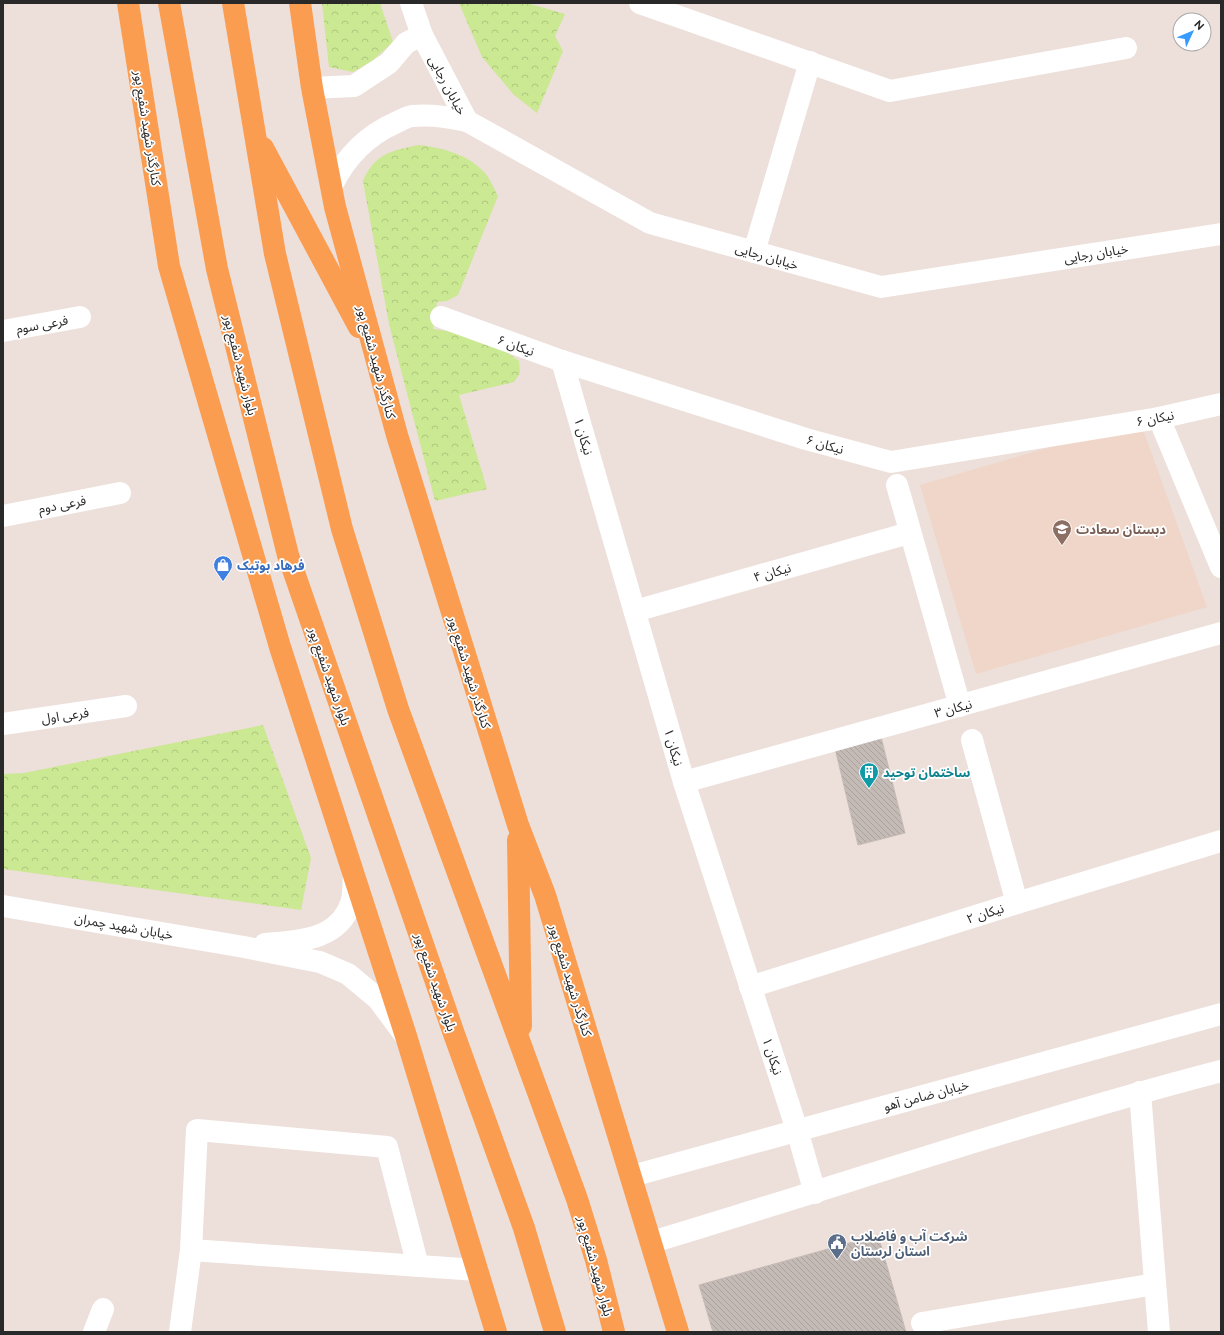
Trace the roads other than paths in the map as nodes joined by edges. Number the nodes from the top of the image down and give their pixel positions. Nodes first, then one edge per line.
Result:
1 (128, 3) edge
2 (169, 3) edge
3 (233, 3) edge
4 (300, 3) edge
5 (411, 3) edge
6 (640, 3) edge
7 (422, 35) junction
8 (1126, 48) dead end
9 (810, 62) junction
10 (312, 88) junction
11 (467, 120) junction
12 (253, 130) junction
13 (332, 185) junction
14 (1221, 234) edge
15 (754, 252) junction
16 (80, 317) dead end
17 (441, 317) dead end
18 (3, 331) edge
19 (562, 361) junction
20 (377, 362) junction
21 (1221, 404) edge
22 (1159, 418) junction
23 (897, 485) dead end
24 (120, 493) dead end
25 (3, 516) edge
26 (909, 534) junction
27 (1221, 567) edge
28 (635, 611) junction
29 (1221, 633) edge
30 (126, 706) dead end
31 (960, 706) junction
32 (3, 724) edge
33 (972, 740) dead end
34 (684, 782) junction
35 (518, 825) junction
36 (1221, 841) edge
37 (354, 875) junction
38 (1018, 903) junction
39 (3, 906) edge
40 (244, 947) junction
41 (750, 987) junction
42 (1221, 1014) edge
43 (406, 1036) junction
44 (521, 1043) junction
45 (1221, 1071) edge
46 (1140, 1092) junction
47 (797, 1130) junction
48 (632, 1176) junction
49 (816, 1193) junction
50 (652, 1242) junction
51 (191, 1250) junction
52 (418, 1266) junction
53 (477, 1270) junction
54 (1155, 1284) junction
55 (103, 1309) dead end
56 (922, 1323) dead end
57 (94, 1332) edge
58 (180, 1332) edge
59 (496, 1332) edge
60 (555, 1332) edge
61 (614, 1332) edge
62 (678, 1332) edge
63 (1159, 1332) edge

1 - 37 main road, کنارگذر شهید شفیع پور
2 - 60 main road, بلوار شهید شفیع پور
3 - 12 main road, بلوار شهید شفیع پور
4 - 10 main road, کنارگذر شهید شفیع پور
5 - 7 street, خیابان رجایی
6 - 9 street
7 - 10 street
7 - 11 street, خیابان رجایی
8 - 9 street
9 - 15 street
10 - 13 main road, کنارگذر شهید شفیع پور
11 - 13 street
11 - 15 street, خیابان رجایی
12 - 20 main road
12 - 44 main road, بلوار شهید شفیع پور
13 - 20 main road, کنارگذر شهید شفیع پور
14 - 15 street, خیابان رجایی
16 - 18 street, فرعی سوم
17 - 19 street, نیکان ۶
19 - 22 street, نیکان ۶
19 - 28 street, نیکان ۱
20 - 35 main road, کنارگذر شهید شفیع پور
21 - 22 street, نیکان ۶
22 - 27 street
23 - 26 street
24 - 25 street, فرعی دوم
26 - 28 street, نیکان ۴
26 - 31 street
28 - 34 street, نیکان ۱
29 - 31 street, نیکان ۳
30 - 32 street, فرعی اول
31 - 34 street, نیکان ۳
33 - 38 street
34 - 41 street, نیکان ۱
35 - 44 main road
35 - 48 main road, کنارگذر شهید شفیع پور
36 - 38 street, نیکان ۲
37 - 40 street
37 - 43 main road, کنارگذر شهید شفیع پور
38 - 41 street, نیکان ۲
39 - 40 street, خیابان شهید چمران
40 - 43 street
41 - 47 street, نیکان ۱
42 - 47 street, خیابان ضامن آهو
43 - 53 main road, کنارگذر شهید شفیع پور
44 - 61 main road, بلوار شهید شفیع پور
45 - 46 street
46 - 49 street
46 - 54 street
47 - 48 street, خیابان ضامن آهو
47 - 49 street, نیکان ۱
48 - 50 main road, کنارگذر شهید شفیع پور
49 - 50 street
50 - 62 main road, کنارگذر شهید شفیع پور
51 - 52 street
51 - 52 street
51 - 58 street
52 - 53 street
53 - 59 main road, کنارگذر شهید شفیع پور
54 - 56 street
54 - 63 street
55 - 57 street

